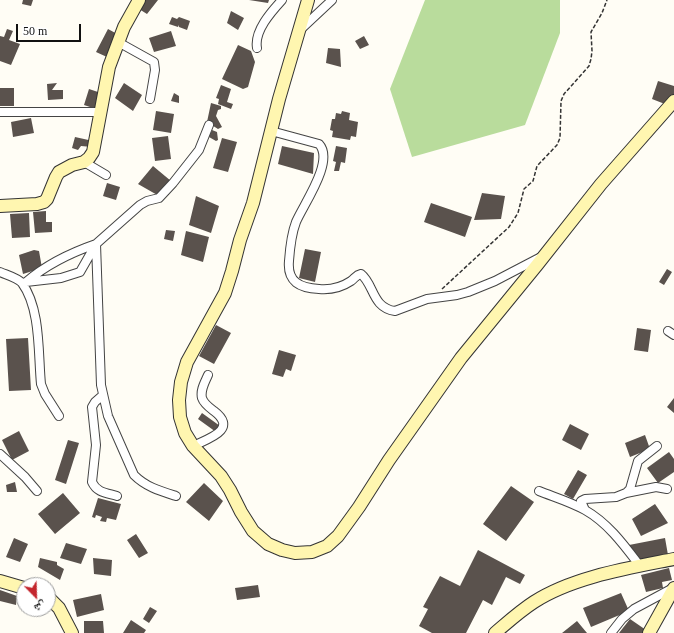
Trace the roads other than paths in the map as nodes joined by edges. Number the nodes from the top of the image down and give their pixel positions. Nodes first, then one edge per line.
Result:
1 (139, 0) edge
2 (282, 0) edge
3 (308, 0) edge
4 (332, 0) edge
5 (299, 30) junction
6 (118, 42) junction
7 (257, 48) dead end
8 (150, 99) dead end
9 (674, 101) edge
10 (0, 112) edge
11 (100, 112) junction
12 (209, 125) dead end
13 (271, 131) junction
14 (84, 162) junction
15 (106, 174) dead end
16 (0, 206) edge
17 (96, 244) junction
18 (545, 255) junction
19 (0, 272) edge
20 (24, 282) junction
21 (208, 374) dead end
22 (103, 395) junction
23 (59, 416) dead end
24 (193, 446) junction
25 (657, 446) dead end
26 (0, 454) edge
27 (667, 489) dead end
28 (539, 490) dead end
29 (37, 491) dead end
30 (626, 493) junction
31 (117, 496) dead end
32 (176, 496) dead end
33 (584, 510) junction
34 (674, 559) edge
35 (640, 566) junction
36 (0, 581) edge
37 (16, 586) edge
38 (674, 588) edge
39 (56, 605) edge
40 (72, 633) edge
41 (495, 633) edge
42 (611, 633) edge
43 (649, 633) edge

1 - 6 street
2 - 7 street
3 - 5 street
4 - 5 street
5 - 13 street
6 - 8 street
6 - 11 street
9 - 18 street
10 - 11 street
11 - 14 street
12 - 17 street
13 - 18 street
13 - 24 street
14 - 15 street
14 - 16 street
17 - 20 street
17 - 20 street
17 - 22 street
18 - 24 street
19 - 20 street
20 - 23 street
21 - 24 street
22 - 31 street
22 - 32 street
25 - 30 street
26 - 29 street
27 - 30 street
28 - 33 street
30 - 33 street
33 - 35 street
34 - 35 street
35 - 41 street
36 - 37 street
38 - 42 street
38 - 43 street
39 - 40 street

